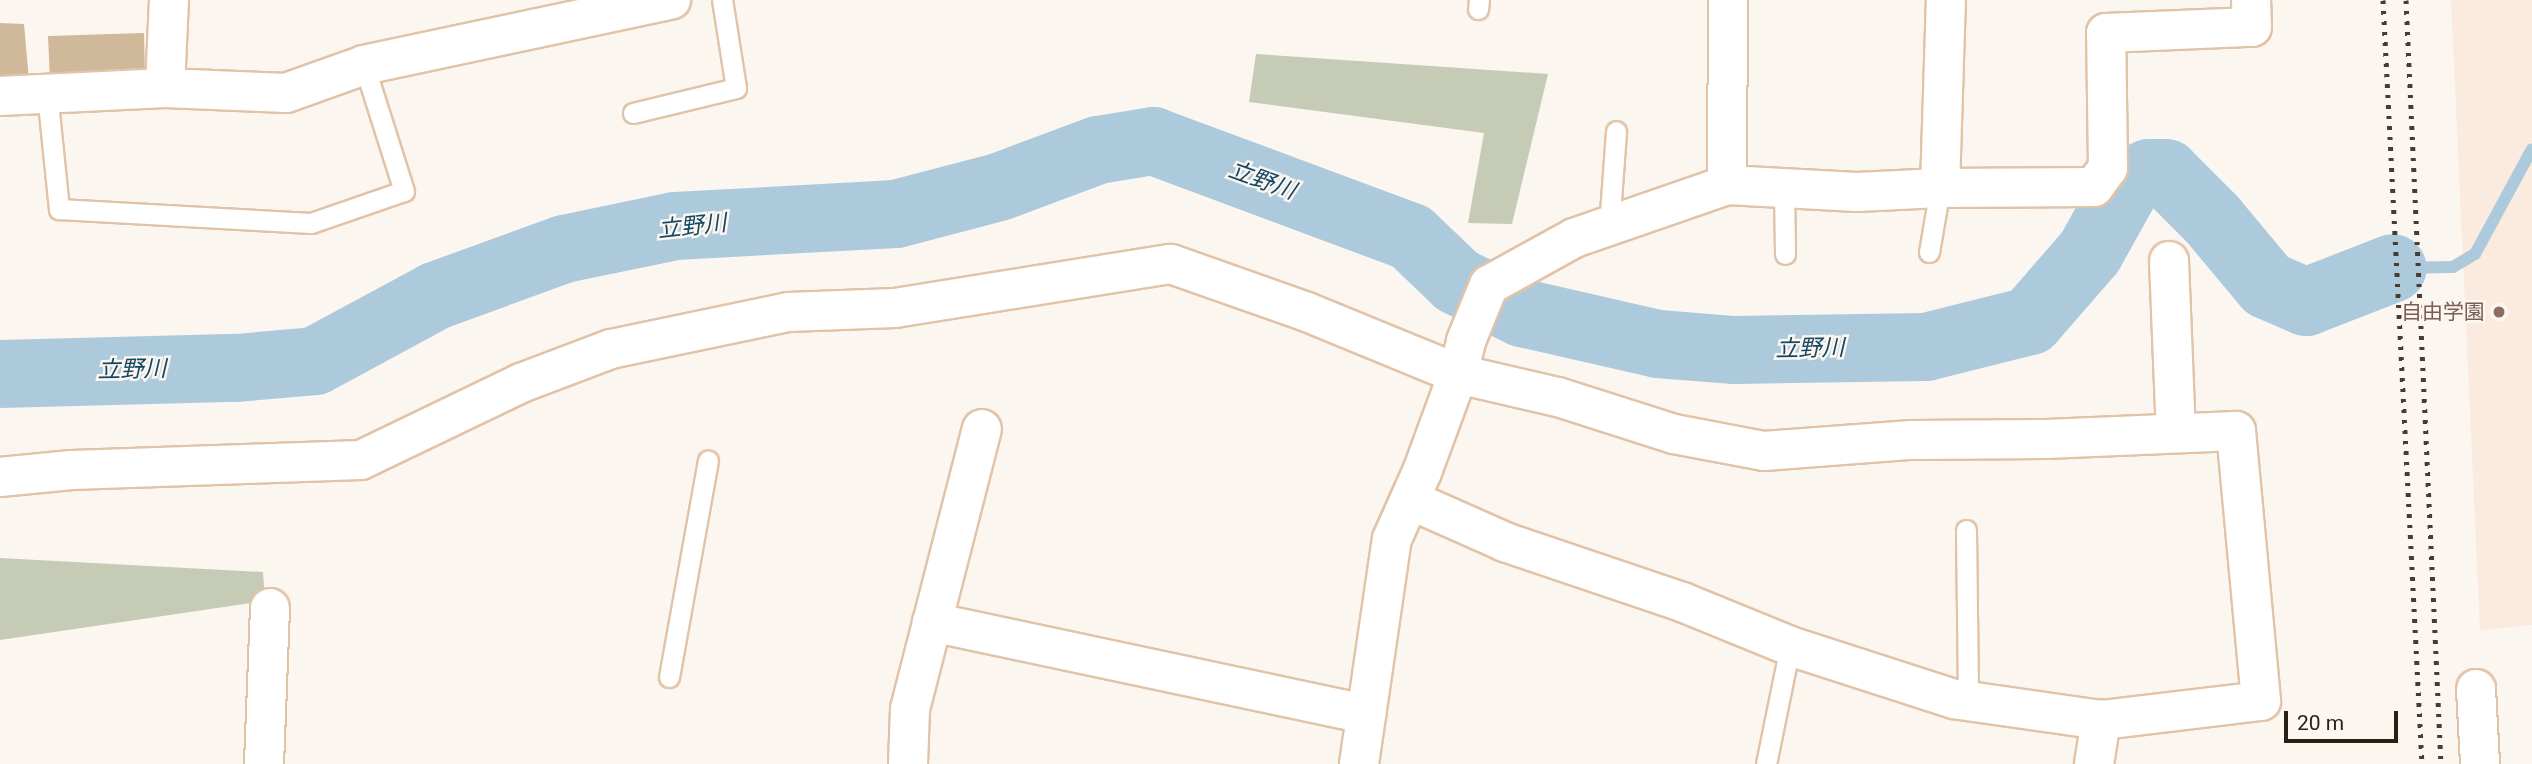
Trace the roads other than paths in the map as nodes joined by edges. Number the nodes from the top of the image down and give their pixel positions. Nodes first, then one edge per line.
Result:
1 (169, 0) edge
2 (671, 0) edge
3 (722, 0) edge
4 (1728, 0) edge
5 (1946, 0) edge
6 (2251, 0) edge
7 (364, 65) junction
8 (165, 88) junction
9 (47, 93) junction
10 (0, 96) edge
11 (633, 113) dead end
12 (1616, 131) dead end
13 (1727, 185) junction
14 (1784, 188) junction
15 (1940, 188) junction
16 (1609, 226) junction
17 (1929, 252) dead end
18 (1785, 254) dead end
19 (2169, 261) dead end
20 (1462, 358) junction
21 (982, 429) dead end
22 (2176, 432) junction
23 (708, 460) dead end
24 (0, 477) edge
25 (1410, 500) junction
26 (1966, 530) dead end
27 (270, 608) dead end
28 (932, 622) junction
29 (1790, 646) junction
30 (669, 677) dead end
31 (2476, 689) dead end
32 (1968, 700) junction
33 (1366, 714) junction
34 (2101, 720) junction
35 (264, 764) edge
36 (908, 764) edge
37 (1359, 764) edge
38 (1766, 764) edge
39 (2094, 764) edge
40 (2480, 764) edge

1 - 8 street
2 - 7 street
3 - 11 lane
4 - 13 street
5 - 15 street
6 - 15 street
7 - 8 street
7 - 9 lane
8 - 9 street
9 - 10 street
12 - 16 lane
13 - 14 street
13 - 16 street
14 - 15 street
14 - 18 lane
15 - 17 lane
16 - 20 street
19 - 22 street
20 - 22 street
20 - 24 street
20 - 25 street
21 - 28 street
22 - 34 street
23 - 30 lane
25 - 29 street
25 - 33 street
26 - 32 lane
27 - 35 street
28 - 33 street
28 - 36 street
29 - 32 street
29 - 38 lane
31 - 40 street
32 - 34 street
33 - 37 street
34 - 39 street

